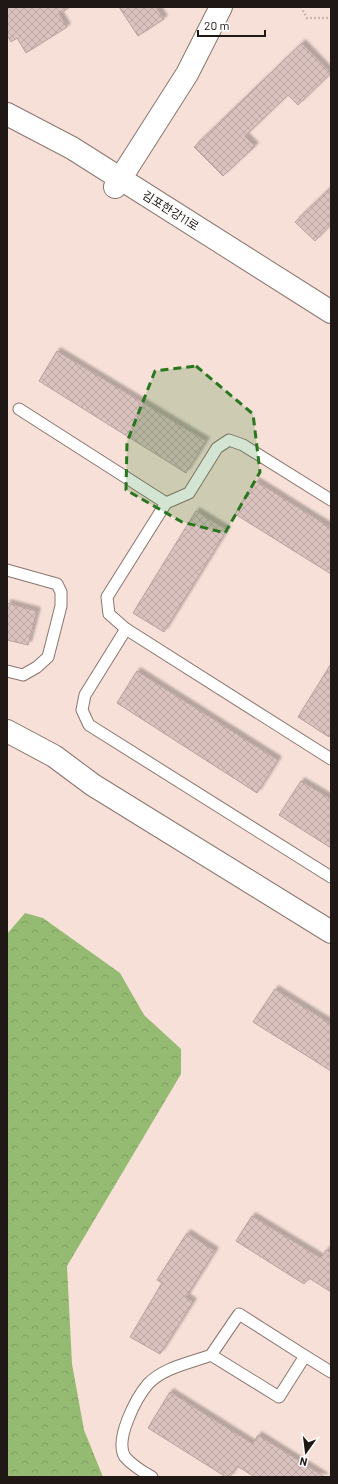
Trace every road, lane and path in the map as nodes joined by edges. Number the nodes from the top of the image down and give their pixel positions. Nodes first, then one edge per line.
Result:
1 (222, 7) edge
2 (301, 7) edge
3 (331, 18) edge
4 (7, 114) edge
5 (7, 124) edge
6 (118, 182) junction
7 (331, 312) edge
8 (331, 321) edge
9 (19, 409) dead end
10 (331, 500) edge
11 (166, 503) junction
12 (7, 570) edge
13 (126, 629) junction
14 (7, 671) edge
15 (7, 731) edge
16 (331, 759) edge
17 (331, 877) edge
18 (331, 932) edge
19 (211, 1355) junction
20 (305, 1356) junction
21 (331, 1372) edge
22 (152, 1477) edge

1 - 6 street
2 - 3 path
4 - 6 street, 김포한강11로
5 - 6 street, 김포한강11로
6 - 7 street, 김포한강11로
6 - 8 street, 김포한강11로
9 - 11 lane
10 - 11 lane
11 - 13 lane
12 - 14 lane
13 - 16 lane
13 - 17 lane
15 - 18 street
19 - 20 lane
19 - 20 lane
19 - 22 lane
20 - 21 lane

